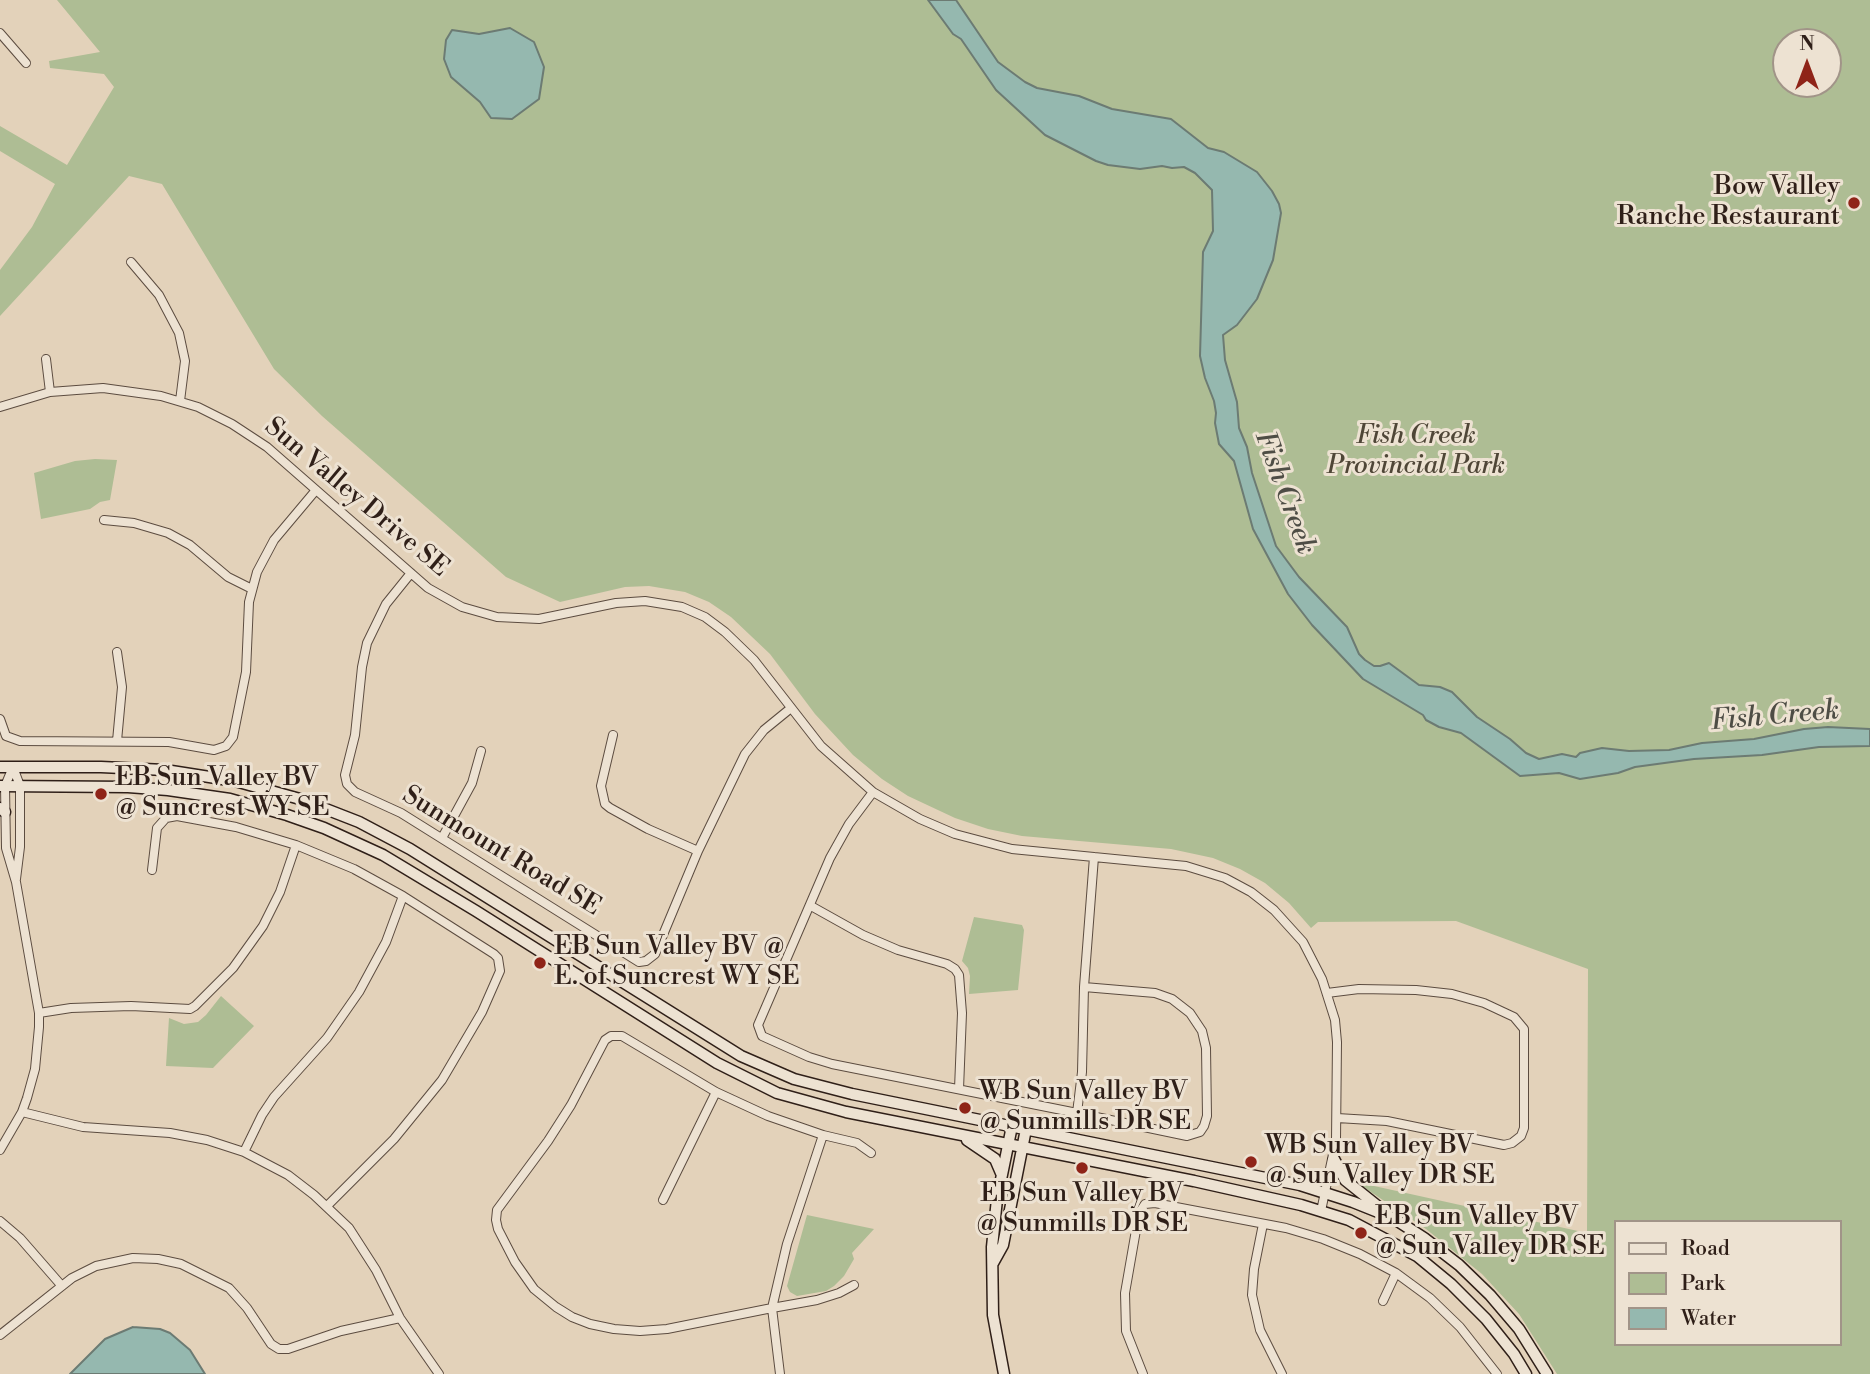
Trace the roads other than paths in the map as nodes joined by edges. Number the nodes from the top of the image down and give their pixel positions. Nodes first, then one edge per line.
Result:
1 (0, 33) edge
2 (26, 63) dead end
3 (131, 262) dead end
4 (47, 359) dead end
5 (50, 392) junction
6 (180, 401) junction
7 (0, 407) edge
8 (316, 490) junction
9 (104, 520) dead end
10 (411, 573) junction
11 (252, 589) junction
12 (117, 652) dead end
13 (791, 708) junction
14 (0, 719) edge
15 (613, 735) dead end
16 (117, 741) junction
17 (481, 751) dead end
18 (0, 767) edge
19 (13, 767) junction
20 (2, 786) edge
21 (20, 786) junction
22 (873, 792) junction
23 (3, 810) edge
24 (442, 838) junction
25 (296, 845) junction
26 (698, 851) junction
27 (1094, 857) junction
28 (152, 870) dead end
29 (16, 882) junction
30 (403, 896) junction
31 (811, 906) junction
32 (1084, 987) junction
33 (1327, 993) junction
34 (39, 1013) junction
35 (959, 1089) junction
36 (716, 1092) junction
37 (22, 1112) junction
38 (1077, 1113) junction
39 (1337, 1118) junction
40 (1012, 1126) junction
41 (1026, 1129) junction
42 (823, 1135) junction
43 (957, 1135) junction
44 (1008, 1145) junction
45 (1023, 1148) junction
46 (0, 1150) edge
47 (244, 1152) junction
48 (871, 1153) dead end
49 (1334, 1159) junction
50 (1002, 1176) junction
51 (1325, 1192) junction
52 (663, 1200) dead end
53 (327, 1206) junction
54 (1321, 1210) junction
55 (1393, 1219) junction
56 (0, 1220) edge
57 (1263, 1224) junction
58 (993, 1263) junction
59 (1396, 1273) junction
60 (61, 1285) junction
61 (854, 1285) dead end
62 (1383, 1301) dead end
63 (772, 1308) junction
64 (400, 1318) junction
65 (0, 1335) edge
66 (439, 1374) edge
67 (780, 1374) edge
68 (1004, 1374) edge
69 (1143, 1374) edge
70 (1282, 1374) edge
71 (1497, 1374) edge
72 (1525, 1374) edge
73 (1547, 1374) edge

1 - 2 street
3 - 6 street
4 - 5 street
5 - 6 street, Sun Valley Drive SE
5 - 7 street, Sun Valley Drive SE
6 - 8 street, Sun Valley Drive SE
8 - 10 street, Sun Valley Drive SE
8 - 11 street
9 - 11 street
10 - 13 street, Sun Valley Drive SE
10 - 24 street, Sunmount Road SE
11 - 16 street
12 - 16 street
13 - 22 street, Sun Valley Drive SE
13 - 26 street, Sunmount Road SE
14 - 16 street
15 - 26 street
17 - 24 street
18 - 19 main road
19 - 20 street
19 - 21 street
19 - 40 main road
20 - 21 main road
20 - 23 street
21 - 29 street
21 - 43 main road
22 - 27 street, Sun Valley Drive SE
22 - 31 street
23 - 29 street
24 - 26 street, Sunmount Road SE
25 - 28 street
25 - 30 street
25 - 34 street
27 - 32 street
27 - 33 street, Sun Valley Drive SE
29 - 34 street
30 - 47 street
30 - 53 street
31 - 35 street
31 - 35 street
32 - 38 street
32 - 38 street
33 - 39 street, Sun Valley Drive SE
33 - 39 street
34 - 37 street
35 - 38 street
36 - 42 street
36 - 52 street
36 - 63 street
37 - 46 street
37 - 47 street
39 - 49 street, Sun Valley Drive SE
40 - 41 main road
40 - 44 main road
41 - 45 main road
41 - 51 main road
42 - 48 street
42 - 63 street
43 - 44 main road
43 - 50 main road
44 - 45 main road
44 - 50 main road
45 - 54 main road
45 - 58 main road
47 - 53 street
49 - 51 street, Sun Valley Drive SE
49 - 55 main road
50 - 58 main road
51 - 54 street, Sun Valley Drive SE
51 - 55 main road
53 - 64 street
54 - 72 main road
55 - 73 main road
56 - 60 street
57 - 59 street
57 - 69 street
57 - 70 street
58 - 68 main road
59 - 62 street
59 - 71 street
60 - 64 street
60 - 65 street
61 - 63 street
63 - 67 street
64 - 66 street

